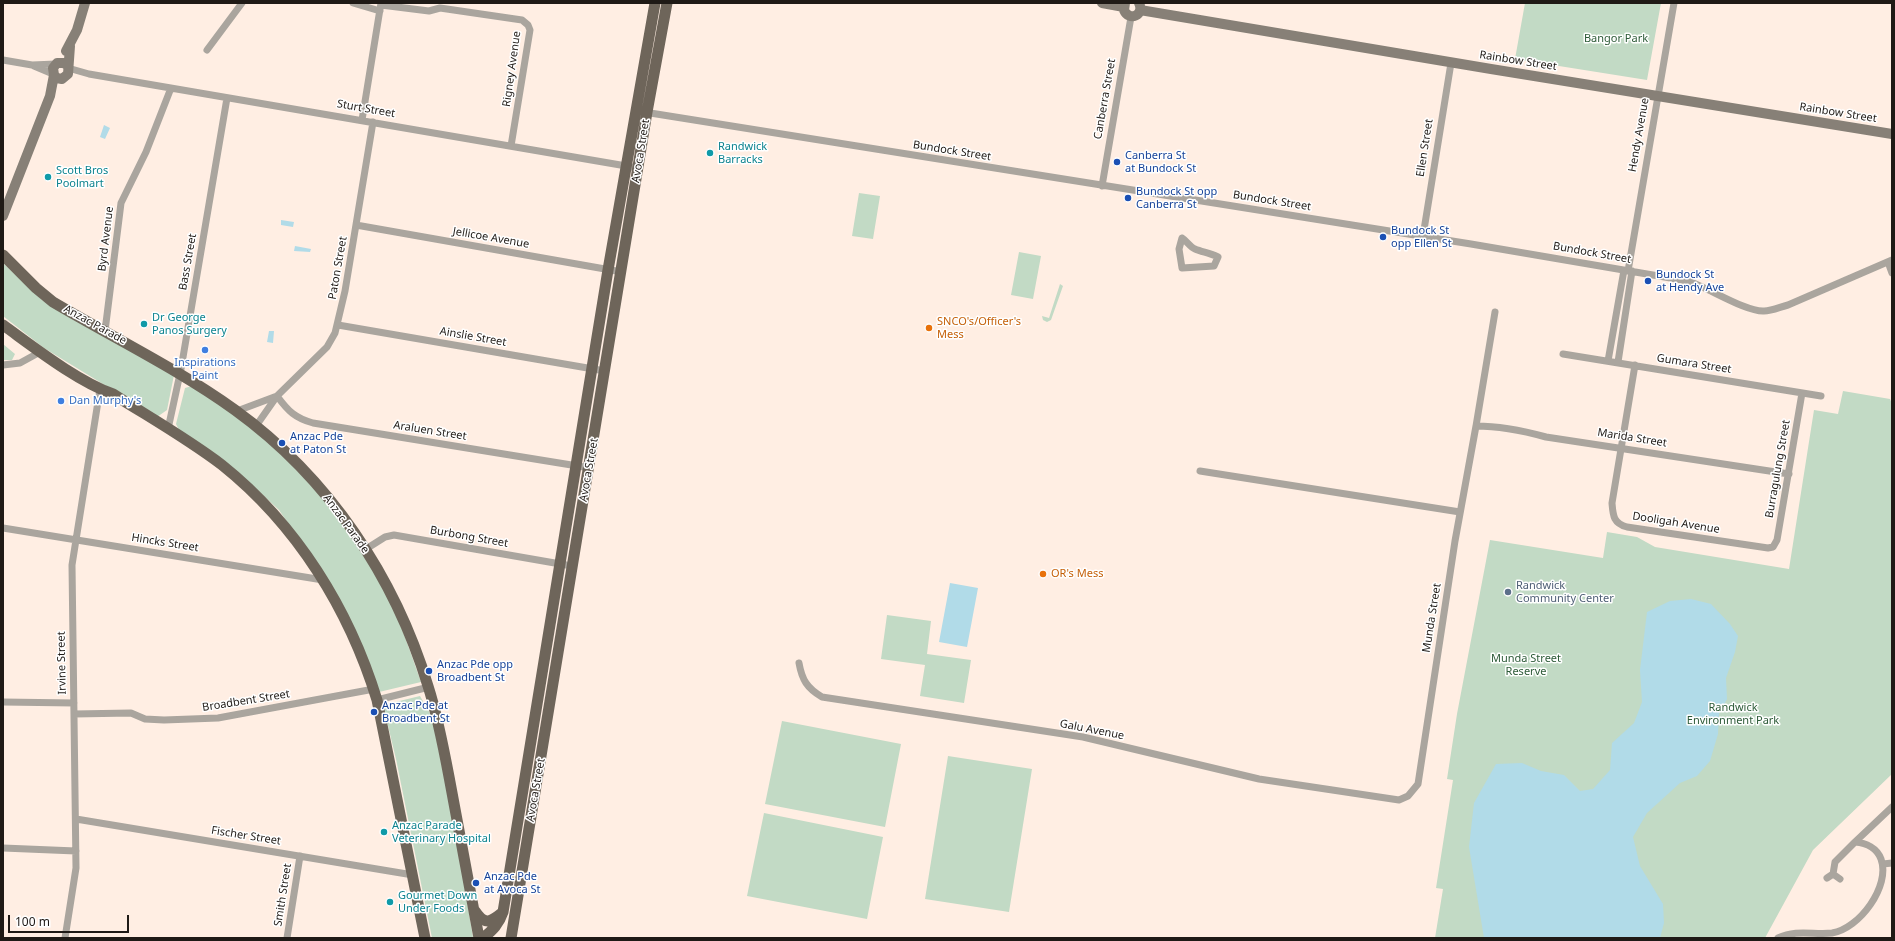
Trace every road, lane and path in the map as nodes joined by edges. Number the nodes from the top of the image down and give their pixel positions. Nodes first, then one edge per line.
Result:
1 (85, 3) edge
2 (242, 3) edge
3 (353, 3) edge
4 (655, 3) edge
5 (667, 3) edge
6 (1102, 3) edge
7 (1674, 3) edge
8 (1124, 5) edge
9 (381, 6) edge
10 (1140, 7) edge
11 (1131, 17) junction
12 (207, 50) dead end
13 (3, 60) edge
14 (1451, 63) junction
15 (61, 70) junction
16 (171, 88) junction
17 (1657, 96) junction
18 (227, 98) junction
19 (636, 110) junction
20 (647, 112) junction
21 (362, 120) junction
22 (373, 122) junction
23 (1892, 134) edge
24 (511, 146) junction
25 (626, 166) junction
26 (638, 168) junction
27 (1102, 186) junction
28 (3, 216) edge
29 (356, 226) junction
30 (1422, 236) junction
31 (1182, 238) joint
32 (3, 255) edge
33 (1890, 261) edge
34 (608, 270) junction
35 (1628, 271) junction
36 (622, 272) junction
37 (1892, 273) edge
38 (1496, 312) dead end
39 (3, 325) edge
40 (338, 325) junction
41 (105, 331) junction
42 (40, 352) junction
43 (1563, 354) dead end
44 (1608, 361) junction
45 (1618, 362) junction
46 (3, 365) edge
47 (1635, 365) junction
48 (592, 369) junction
49 (605, 371) junction
50 (180, 374) junction
51 (100, 389) junction
52 (1802, 393) junction
53 (277, 396) junction
54 (1821, 396) dead end
55 (237, 411) junction
56 (256, 426) junction
57 (1475, 428) junction
58 (168, 429) junction
59 (1622, 447) junction
60 (576, 466) junction
61 (590, 468) junction
62 (1200, 471) dead end
63 (1789, 474) junction
64 (1460, 512) junction
65 (3, 528) edge
66 (75, 540) junction
67 (1773, 547) joint
68 (366, 549) junction
69 (567, 565) junction
70 (323, 580) junction
71 (799, 663) dead end
72 (429, 687) junction
73 (374, 688) junction
74 (377, 700) junction
75 (3, 702) edge
76 (74, 703) junction
77 (74, 714) junction
78 (524, 788) junction
79 (536, 790) junction
80 (1398, 800) joint
81 (1892, 807) edge
82 (76, 819) junction
83 (1855, 842) junction
84 (3, 848) edge
85 (76, 851) junction
86 (300, 856) junction
87 (1892, 863) edge
88 (1883, 864) junction
89 (413, 875) junction
90 (1840, 879) dead end
91 (475, 911) junction
92 (503, 912) junction
93 (65, 938) edge
94 (287, 938) edge
95 (425, 938) edge
96 (479, 938) edge
97 (484, 938) edge
98 (511, 938) edge
99 (1778, 938) edge

1 - 15 street
2 - 12 street
3 - 9 street, Rigney Avenue
4 - 19 main road, Avoca Street
5 - 20 main road, Avoca Street
6 - 8 street
7 - 17 street, Hendy Avenue
8 - 11 street
9 - 21 street
9 - 24 street, Rigney Avenue
10 - 11 street
10 - 14 street, Rainbow Street
11 - 27 street, Canberra Street
13 - 15 street, Sturt Street
14 - 17 street, Rainbow Street
14 - 30 street, Ellen Street
15 - 16 street, Sturt Street
15 - 28 street
16 - 18 street, Sturt Street
16 - 41 street, Byrd Avenue
17 - 23 street, Rainbow Street
17 - 35 street, Hendy Avenue
18 - 21 street, Sturt Street
18 - 50 street, Bass Street
19 - 20 street, Bundock Street
19 - 25 main road, Avoca Street
20 - 26 main road, Avoca Street
20 - 27 street, Bundock Street
21 - 22 street, Sturt Street
22 - 24 street, Sturt Street
22 - 29 street, Paton Street
24 - 25 street, Sturt Street
25 - 26 street, Sturt Street
25 - 34 main road, Avoca Street
26 - 36 main road, Avoca Street
27 - 30 street, Bundock Street
29 - 34 street, Jellicoe Avenue
29 - 40 street, Paton Street
30 - 35 street, Bundock Street
31 - 31 street
32 - 41 main road, Anzac Parade
33 - 35 street, Bundock Street
33 - 37 street
34 - 36 street, Jellicoe Avenue
34 - 48 main road, Avoca Street
35 - 44 street, Hendy Avenue
35 - 45 street, Hendy Avenue
36 - 49 main road, Avoca Street
38 - 57 street, Munda Street
39 - 42 main road
40 - 48 street, Ainslie Street
40 - 53 street, Paton Street
41 - 50 main road, Anzac Parade
42 - 46 street
42 - 51 main road
43 - 44 street, Gumara Street
44 - 45 street, Gumara Street
45 - 47 street, Gumara Street
47 - 52 street, Gumara Street
47 - 59 street, Dooligah Avenue
48 - 49 street, Ainslie Street
48 - 60 main road, Avoca Street
49 - 61 main road, Avoca Street
50 - 55 main road, Anzac Parade
50 - 58 street, Bass Street
51 - 58 main road
51 - 66 street, Irvine Street
52 - 54 street, Gumara Street
52 - 63 street, Burragulung Street
53 - 55 street, Paton Street
53 - 56 street, Paton Street
53 - 60 street, Araluen Street
55 - 56 main road, Anzac Parade
56 - 68 main road, Anzac Parade
57 - 59 street, Marida Street
57 - 64 street, Munda Street
58 - 70 main road
59 - 63 street, Marida Street
59 - 67 street, Dooligah Avenue
60 - 61 street, Araluen Street
60 - 69 main road, Avoca Street
61 - 69 main road, Avoca Street
62 - 64 street
63 - 67 street, Burragulung Street
64 - 80 street, Munda Street
65 - 66 street, Hincks Street
66 - 70 street, Hincks Street
66 - 76 street, Irvine Street
68 - 69 street, Burbong Street
68 - 72 main road, Anzac Parade
69 - 78 main road, Avoca Street
69 - 79 main road, Avoca Street
70 - 73 main road
71 - 80 street, Galu Avenue
72 - 74 street
72 - 91 main road, Anzac Parade
73 - 74 main road
73 - 77 street, Broadbent Street
74 - 89 main road
75 - 76 street
76 - 77 street, Irvine Street
77 - 82 street, Irvine Street
78 - 79 main road
78 - 92 main road, Avoca Street
79 - 98 main road, Avoca Street
81 - 83 street
82 - 85 street, Irvine Street
82 - 86 street, Fischer Street
83 - 88 street
83 - 90 street
84 - 85 street
85 - 93 street, Irvine Street
86 - 89 street, Fischer Street
86 - 94 street, Smith Street
87 - 88 street
88 - 99 street
89 - 95 main road
91 - 92 main road
91 - 96 main road, Anzac Parade
92 - 97 main road, Avoca Street

